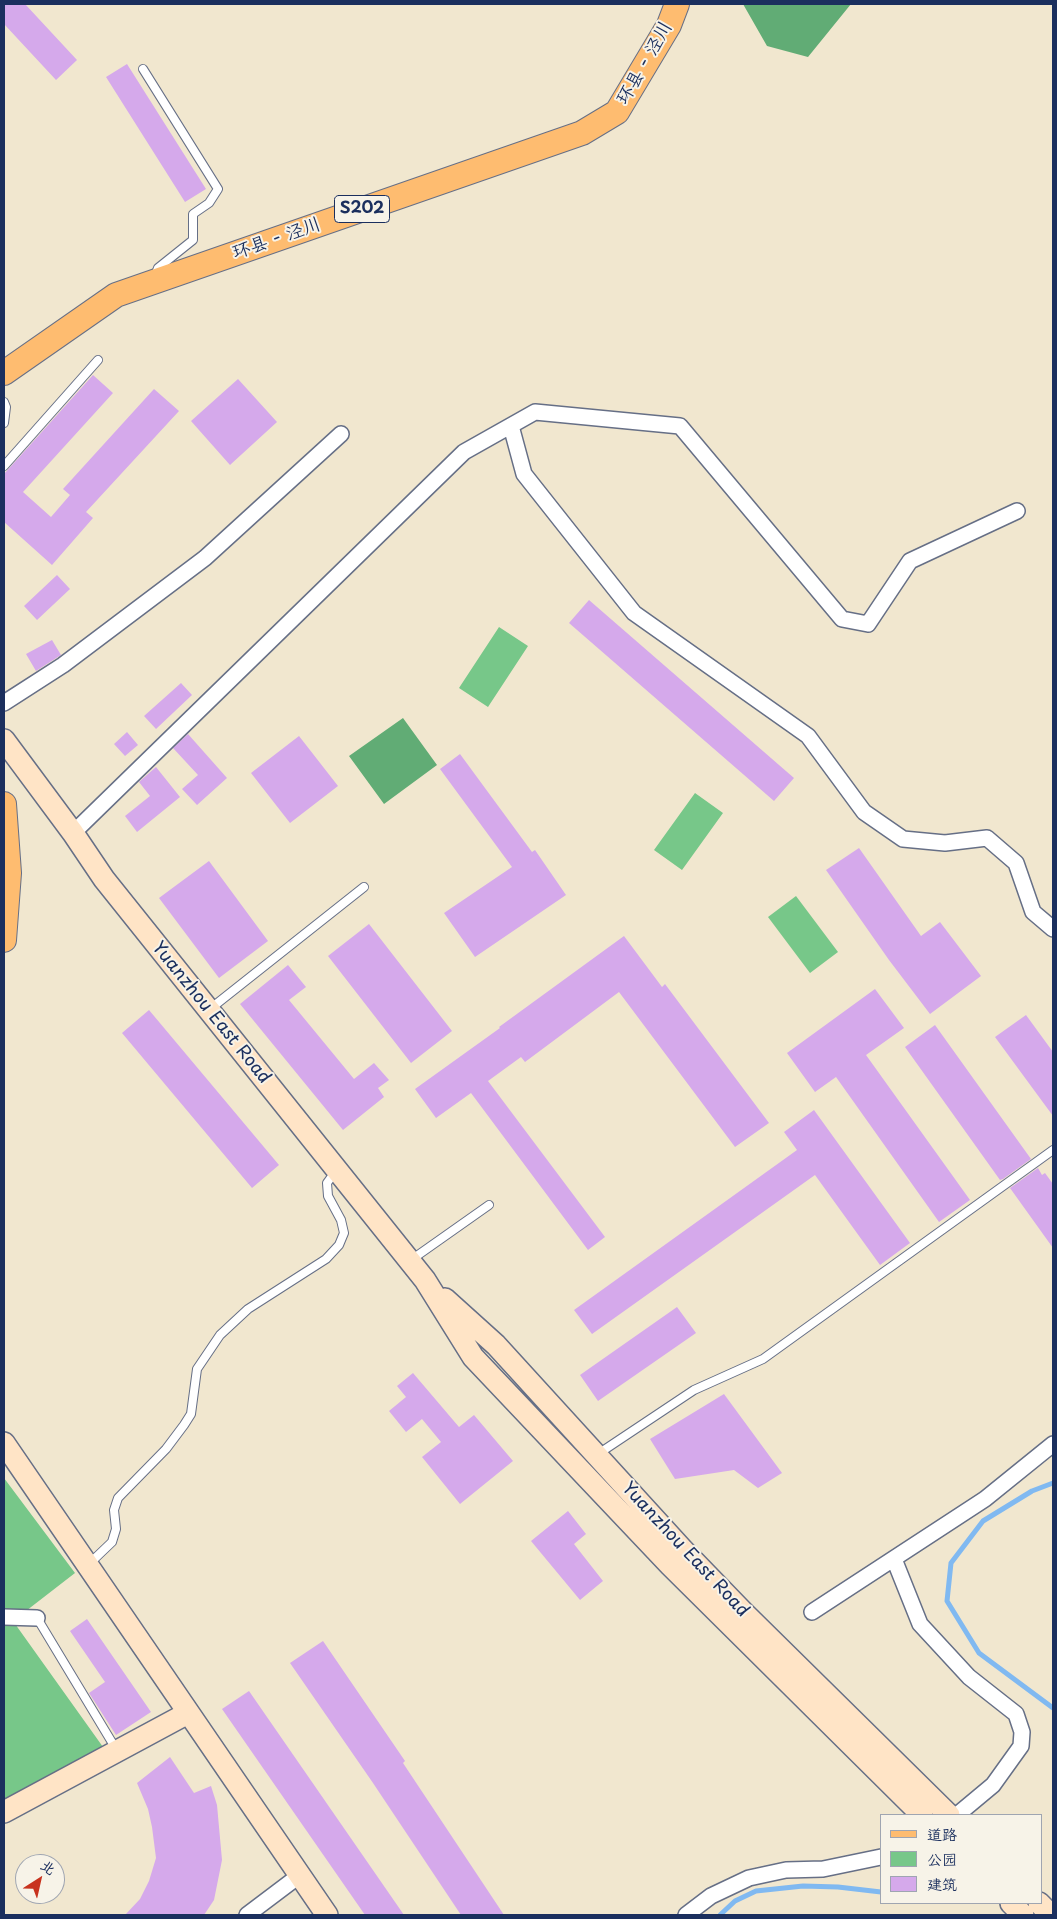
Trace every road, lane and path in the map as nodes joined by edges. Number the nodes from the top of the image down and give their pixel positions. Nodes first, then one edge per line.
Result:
1 (677, 4) edge
2 (143, 69) dead end
3 (152, 282) junction
4 (98, 360) dead end
5 (4, 373) edge
6 (4, 402) edge
7 (4, 423) edge
8 (510, 426) junction
9 (341, 434) dead end
10 (4, 466) edge
11 (1017, 511) dead end
12 (4, 703) edge
13 (4, 740) edge
14 (4, 804) edge
15 (73, 834) junction
16 (364, 887) dead end
17 (1053, 929) edge
18 (4, 940) edge
19 (209, 1010) junction
20 (1053, 1150) edge
21 (337, 1170) junction
22 (489, 1205) dead end
23 (410, 1262) junction
24 (425, 1280) junction
25 (4, 1444) edge
26 (1053, 1444) edge
27 (596, 1455) junction
28 (676, 1557) junction
29 (894, 1559) junction
30 (87, 1566) junction
31 (812, 1612) dead end
32 (4, 1617) edge
33 (37, 1618) joint
34 (188, 1713) junction
35 (118, 1750) junction
36 (4, 1812) edge
37 (921, 1814) edge
38 (948, 1814) edge
39 (959, 1814) edge
40 (880, 1857) edge
41 (300, 1875) junction
42 (1011, 1904) edge
43 (1039, 1904) edge
44 (247, 1915) edge
45 (327, 1915) edge
46 (686, 1915) edge
47 (1023, 1915) edge
48 (1051, 1915) edge

1 - 3 main road, 环县 - 泾川 / S202
2 - 3 lane
3 - 5 main road, 环县 - 泾川 / S202
4 - 10 lane
6 - 7 lane
8 - 11 street
8 - 15 street
8 - 17 street
9 - 12 street
13 - 15 main road, Yuanzhou East Road
14 - 18 main road
15 - 19 main road, Yuanzhou East Road
16 - 19 lane
19 - 21 main road, Yuanzhou East Road
20 - 27 lane
21 - 23 main road, Yuanzhou East Road
21 - 30 lane
22 - 23 lane
23 - 24 main road, Yuanzhou East Road
24 - 27 main road, Yuanzhou East Road
24 - 28 main road, Yuanzhou East Road
25 - 30 main road
26 - 29 street
27 - 28 main road, Yuanzhou East Road
28 - 37 main road, Yuanzhou East Road
28 - 38 main road, Yuanzhou East Road
29 - 31 street
29 - 39 street
30 - 34 main road
32 - 33 street
33 - 35 lane
34 - 35 main road
34 - 41 main road
35 - 36 main road
40 - 46 street
41 - 44 street
41 - 45 main road
42 - 47 main road
43 - 48 main road

